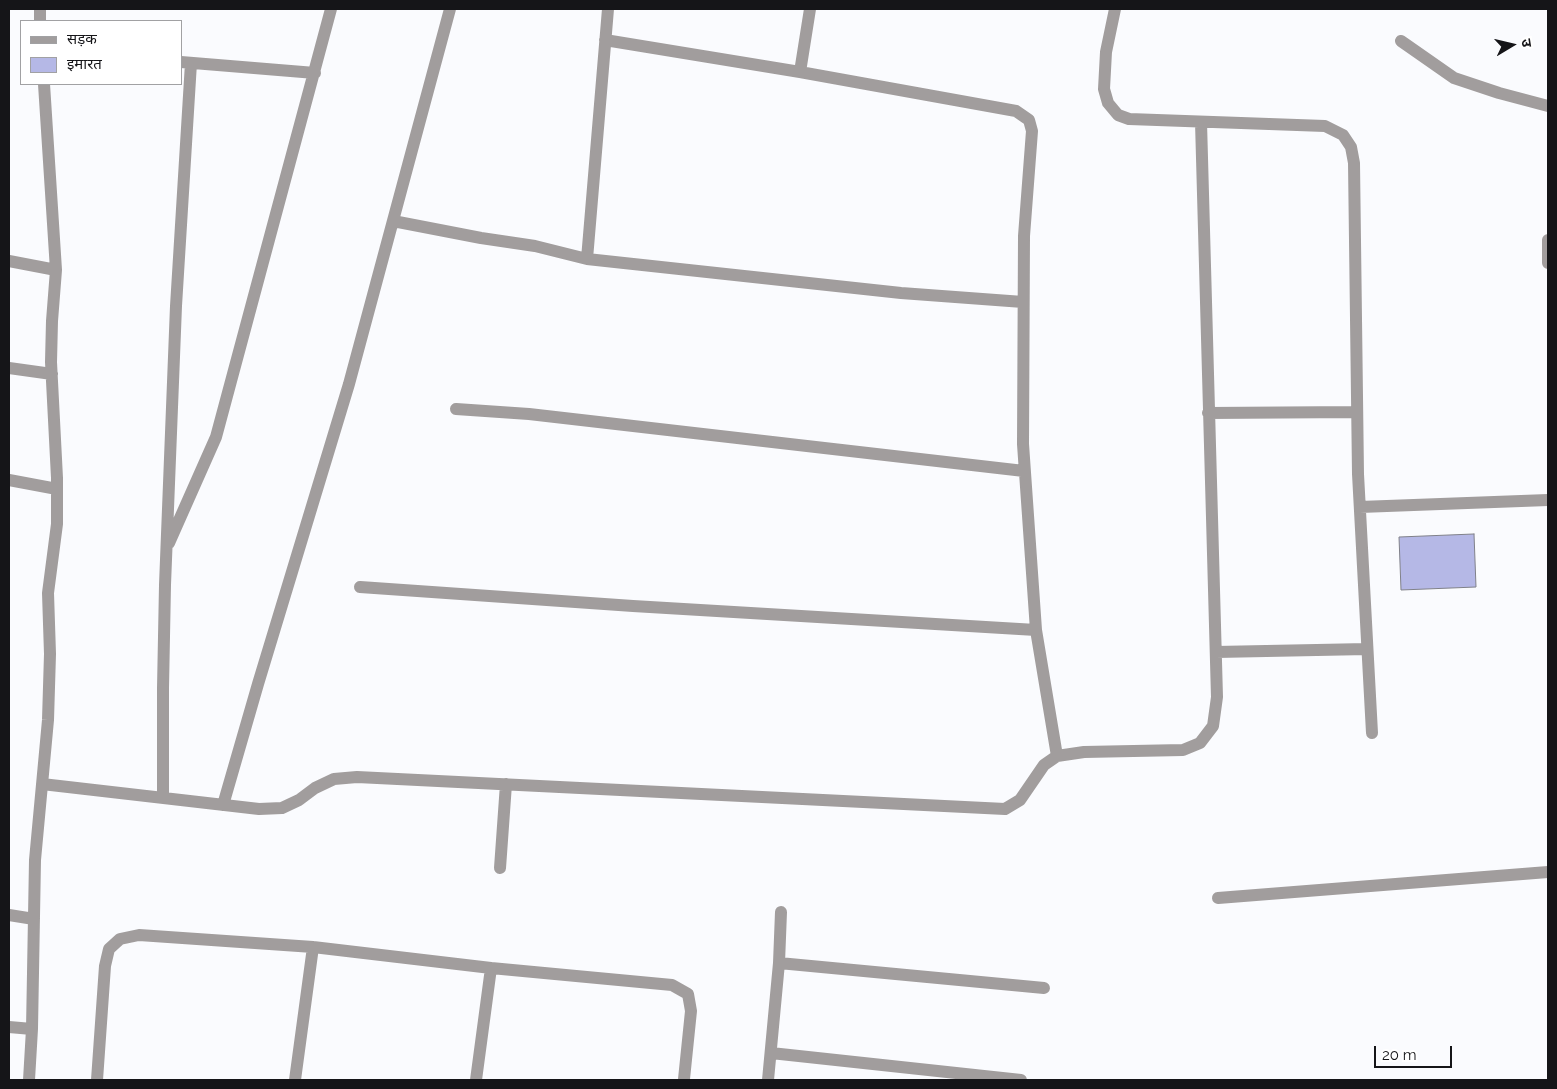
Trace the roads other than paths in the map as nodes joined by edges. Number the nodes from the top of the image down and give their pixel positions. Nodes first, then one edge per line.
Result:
1 (331, 9) edge
2 (450, 9) edge
3 (608, 9) edge
4 (810, 9) edge
5 (1115, 9) edge
6 (606, 40) junction
7 (1401, 41) dead end
8 (186, 62) edge
9 (800, 72) junction
10 (315, 73) junction
11 (44, 85) edge
12 (1548, 106) edge
13 (1200, 122) junction
14 (393, 221) junction
15 (1548, 240) edge
16 (587, 259) junction
17 (9, 261) edge
18 (1548, 263) edge
19 (56, 270) junction
20 (1023, 302) junction
21 (9, 368) edge
22 (52, 374) junction
23 (456, 409) dead end
24 (1357, 412) junction
25 (1208, 413) junction
26 (1024, 471) junction
27 (9, 480) edge
28 (57, 489) junction
29 (1548, 500) edge
30 (1360, 507) junction
31 (166, 550) junction
32 (360, 587) dead end
33 (1036, 630) junction
34 (1368, 649) junction
35 (1216, 652) junction
36 (1372, 733) dead end
37 (1057, 756) junction
38 (42, 784) junction
39 (506, 784) junction
40 (163, 798) junction
41 (223, 805) junction
42 (500, 868) dead end
43 (1548, 872) edge
44 (1218, 898) dead end
45 (781, 912) dead end
46 (9, 915) edge
47 (34, 919) junction
48 (313, 947) junction
49 (779, 963) junction
50 (491, 968) junction
51 (1044, 988) dead end
52 (9, 1027) edge
53 (32, 1029) junction
54 (771, 1053) junction
55 (684, 1079) edge
56 (28, 1080) edge
57 (97, 1080) edge
58 (295, 1080) edge
59 (476, 1080) edge
60 (768, 1080) edge
61 (1021, 1080) edge

1 - 10 street
2 - 14 street
3 - 6 street
4 - 9 street
5 - 13 street
6 - 9 street
6 - 16 street
7 - 12 street
8 - 10 street
8 - 31 street
9 - 20 street
10 - 31 street
11 - 19 street
13 - 24 street
13 - 25 street
14 - 16 street
14 - 41 street
15 - 18 street
16 - 20 street
17 - 19 street
19 - 22 street
20 - 26 street
21 - 22 street
22 - 28 street
23 - 26 street
24 - 25 street
24 - 30 street
25 - 35 street
26 - 33 street
27 - 28 street
28 - 38 street
29 - 30 street
30 - 34 street
31 - 40 street
32 - 33 street
33 - 37 street
34 - 35 street
34 - 36 street
35 - 37 street
37 - 39 street
38 - 40 street
38 - 47 street
39 - 41 street
39 - 42 street
40 - 41 street
43 - 44 street
45 - 49 street
46 - 47 street
47 - 53 street
48 - 50 street
48 - 57 street
48 - 58 street
49 - 51 street
49 - 54 street
50 - 55 street
50 - 59 street
52 - 53 street
53 - 56 street
54 - 60 street
54 - 61 street

